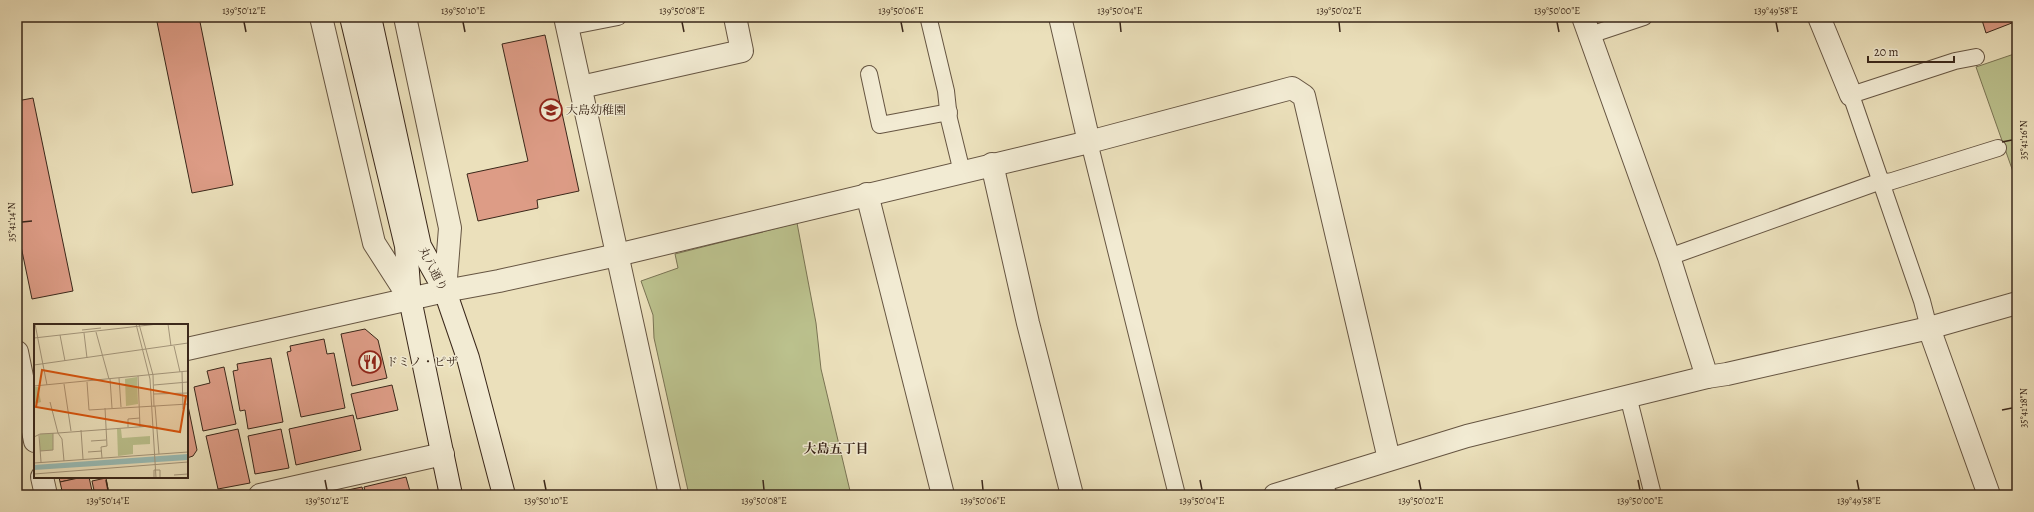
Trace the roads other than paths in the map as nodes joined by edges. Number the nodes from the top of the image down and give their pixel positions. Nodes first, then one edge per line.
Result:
1 (321, 17) edge
2 (351, 17) edge
3 (370, 17) edge
4 (405, 17) edge
5 (618, 17) edge
6 (735, 17) edge
7 (1060, 17) edge
8 (1644, 17) edge
9 (1819, 17) edge
10 (929, 20) dead end
11 (566, 22) edge
12 (1587, 26) edge
13 (1976, 57) dead end
14 (869, 74) dead end
15 (580, 87) junction
16 (1850, 95) junction
17 (948, 112) junction
18 (1088, 142) junction
19 (1998, 148) dead end
20 (992, 164) junction
21 (962, 172) junction
22 (1881, 181) junction
23 (867, 194) junction
24 (413, 246) junction
25 (617, 255) junction
26 (1669, 257) junction
27 (445, 291) junction
28 (410, 299) junction
29 (2017, 303) edge
30 (1929, 328) junction
31 (188, 349) edge
32 (17, 352) edge
33 (1707, 377) junction
34 (25, 386) edge
35 (1628, 396) junction
36 (34, 436) edge
37 (443, 454) junction
38 (1389, 459) junction
39 (42, 478) edge
40 (1326, 488) edge
41 (46, 495) edge
42 (260, 495) edge
43 (451, 495) edge
44 (504, 495) edge
45 (670, 495) edge
46 (943, 495) edge
47 (1072, 495) edge
48 (1177, 495) edge
49 (1275, 495) edge
50 (1653, 495) edge
51 (1989, 495) edge

1 - 28 street
2 - 24 street, 丸八通り
3 - 24 street, 丸八通り
4 - 27 street
5 - 11 lane
6 - 15 street
7 - 18 street
8 - 12 lane
9 - 16 street
10 - 17 lane
11 - 15 street
12 - 26 street
13 - 16 lane
14 - 17 lane
15 - 25 street
16 - 22 lane
17 - 21 lane
18 - 20 street
18 - 38 street
18 - 48 lane
19 - 22 lane
20 - 21 street
20 - 47 street
21 - 23 street
22 - 26 lane
22 - 30 lane
23 - 25 street
23 - 46 street
24 - 27 street, 丸八通り
24 - 28 street, 丸八通り
25 - 27 street
25 - 45 street
26 - 33 street
27 - 28 street
27 - 44 street, 丸八通り
28 - 31 street
28 - 37 street, 丸八通り
29 - 30 street
30 - 33 street
30 - 51 street
32 - 34 street
33 - 35 street
34 - 36 street
35 - 38 street
35 - 50 lane
37 - 42 street
37 - 43 street, 丸八通り
38 - 40 street
39 - 41 street
40 - 49 street

